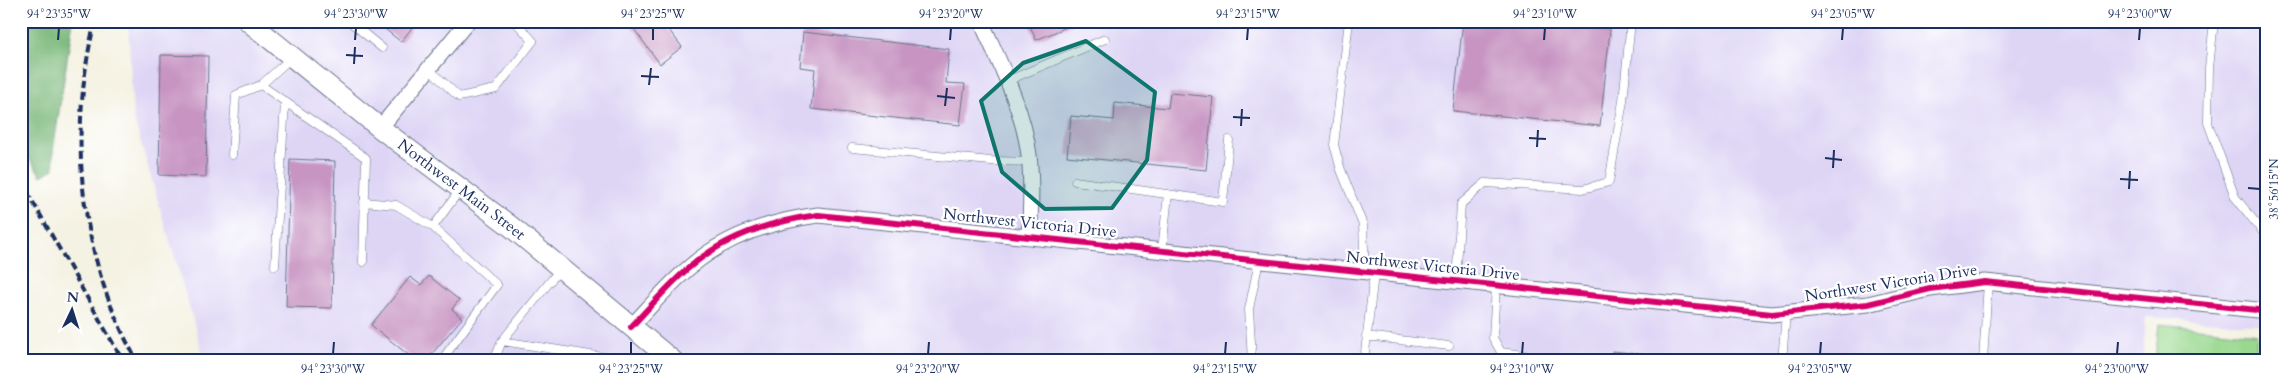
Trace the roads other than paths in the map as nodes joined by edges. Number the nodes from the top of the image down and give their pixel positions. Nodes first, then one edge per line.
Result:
1 (248, 21) edge
2 (349, 21) edge
3 (468, 21) edge
4 (515, 21) edge
5 (981, 21) edge
6 (1349, 21) edge
7 (1631, 21) edge
8 (2214, 21) edge
9 (1105, 39) dead end
10 (382, 48) dead end
11 (292, 57) junction
12 (429, 69) junction
13 (1007, 81) junction
14 (261, 85) junction
15 (286, 102) junction
16 (380, 128) junction
17 (1229, 140) dead end
18 (852, 148) dead end
19 (232, 155) dead end
20 (1029, 162) junction
21 (1075, 182) dead end
22 (460, 189) junction
23 (1168, 194) junction
24 (364, 202) junction
25 (433, 227) junction
26 (1029, 236) junction
27 (2267, 237) edge
28 (1162, 251) junction
29 (1259, 261) junction
30 (363, 262) dead end
31 (275, 266) dead end
32 (561, 268) junction
33 (1369, 273) junction
34 (1456, 282) junction
35 (1988, 282) junction
36 (1496, 286) junction
37 (2267, 311) edge
38 (1786, 313) junction
39 (631, 327) junction
40 (1366, 336) junction
41 (502, 341) junction
42 (1449, 346) dead end
43 (1983, 360) edge
44 (441, 361) edge
45 (494, 361) edge
46 (608, 361) edge
47 (674, 361) edge
48 (1252, 361) edge
49 (1364, 361) edge
50 (1570, 361) edge
51 (1732, 361) edge
52 (1766, 361) edge
53 (1782, 361) edge
54 (1987, 361) edge

1 - 11 street, Northwest Main Street
2 - 10 lane
3 - 12 street
4 - 12 lane
5 - 13 street
6 - 33 lane
7 - 34 lane
8 - 27 lane
9 - 13 lane
11 - 14 lane
11 - 16 street, Northwest Main Street
12 - 16 street
13 - 20 street
14 - 15 lane
14 - 19 lane
15 - 24 lane
15 - 31 lane
16 - 22 street, Northwest Main Street
17 - 23 lane
18 - 20 lane
20 - 26 street
21 - 23 lane
22 - 25 lane
22 - 32 street, Northwest Main Street
23 - 28 lane
24 - 25 lane
24 - 30 lane
25 - 44 lane
26 - 28 street, Northwest Victoria Drive
26 - 39 street, Northwest Victoria Drive
28 - 29 street, Northwest Victoria Drive
29 - 33 street, Northwest Victoria Drive
29 - 48 lane
32 - 39 street, Northwest Main Street
32 - 41 lane
33 - 34 street, Northwest Victoria Drive
33 - 40 lane
34 - 36 street, Northwest Victoria Drive
35 - 37 street, Northwest Victoria Drive
35 - 38 street, Northwest Victoria Drive
35 - 43 lane
36 - 38 street, Northwest Victoria Drive
36 - 50 lane
38 - 53 lane
39 - 47 street, Northwest Main Street
40 - 42 lane
40 - 49 lane
41 - 45 lane
41 - 46 lane
43 - 54 lane
51 - 52 lane

